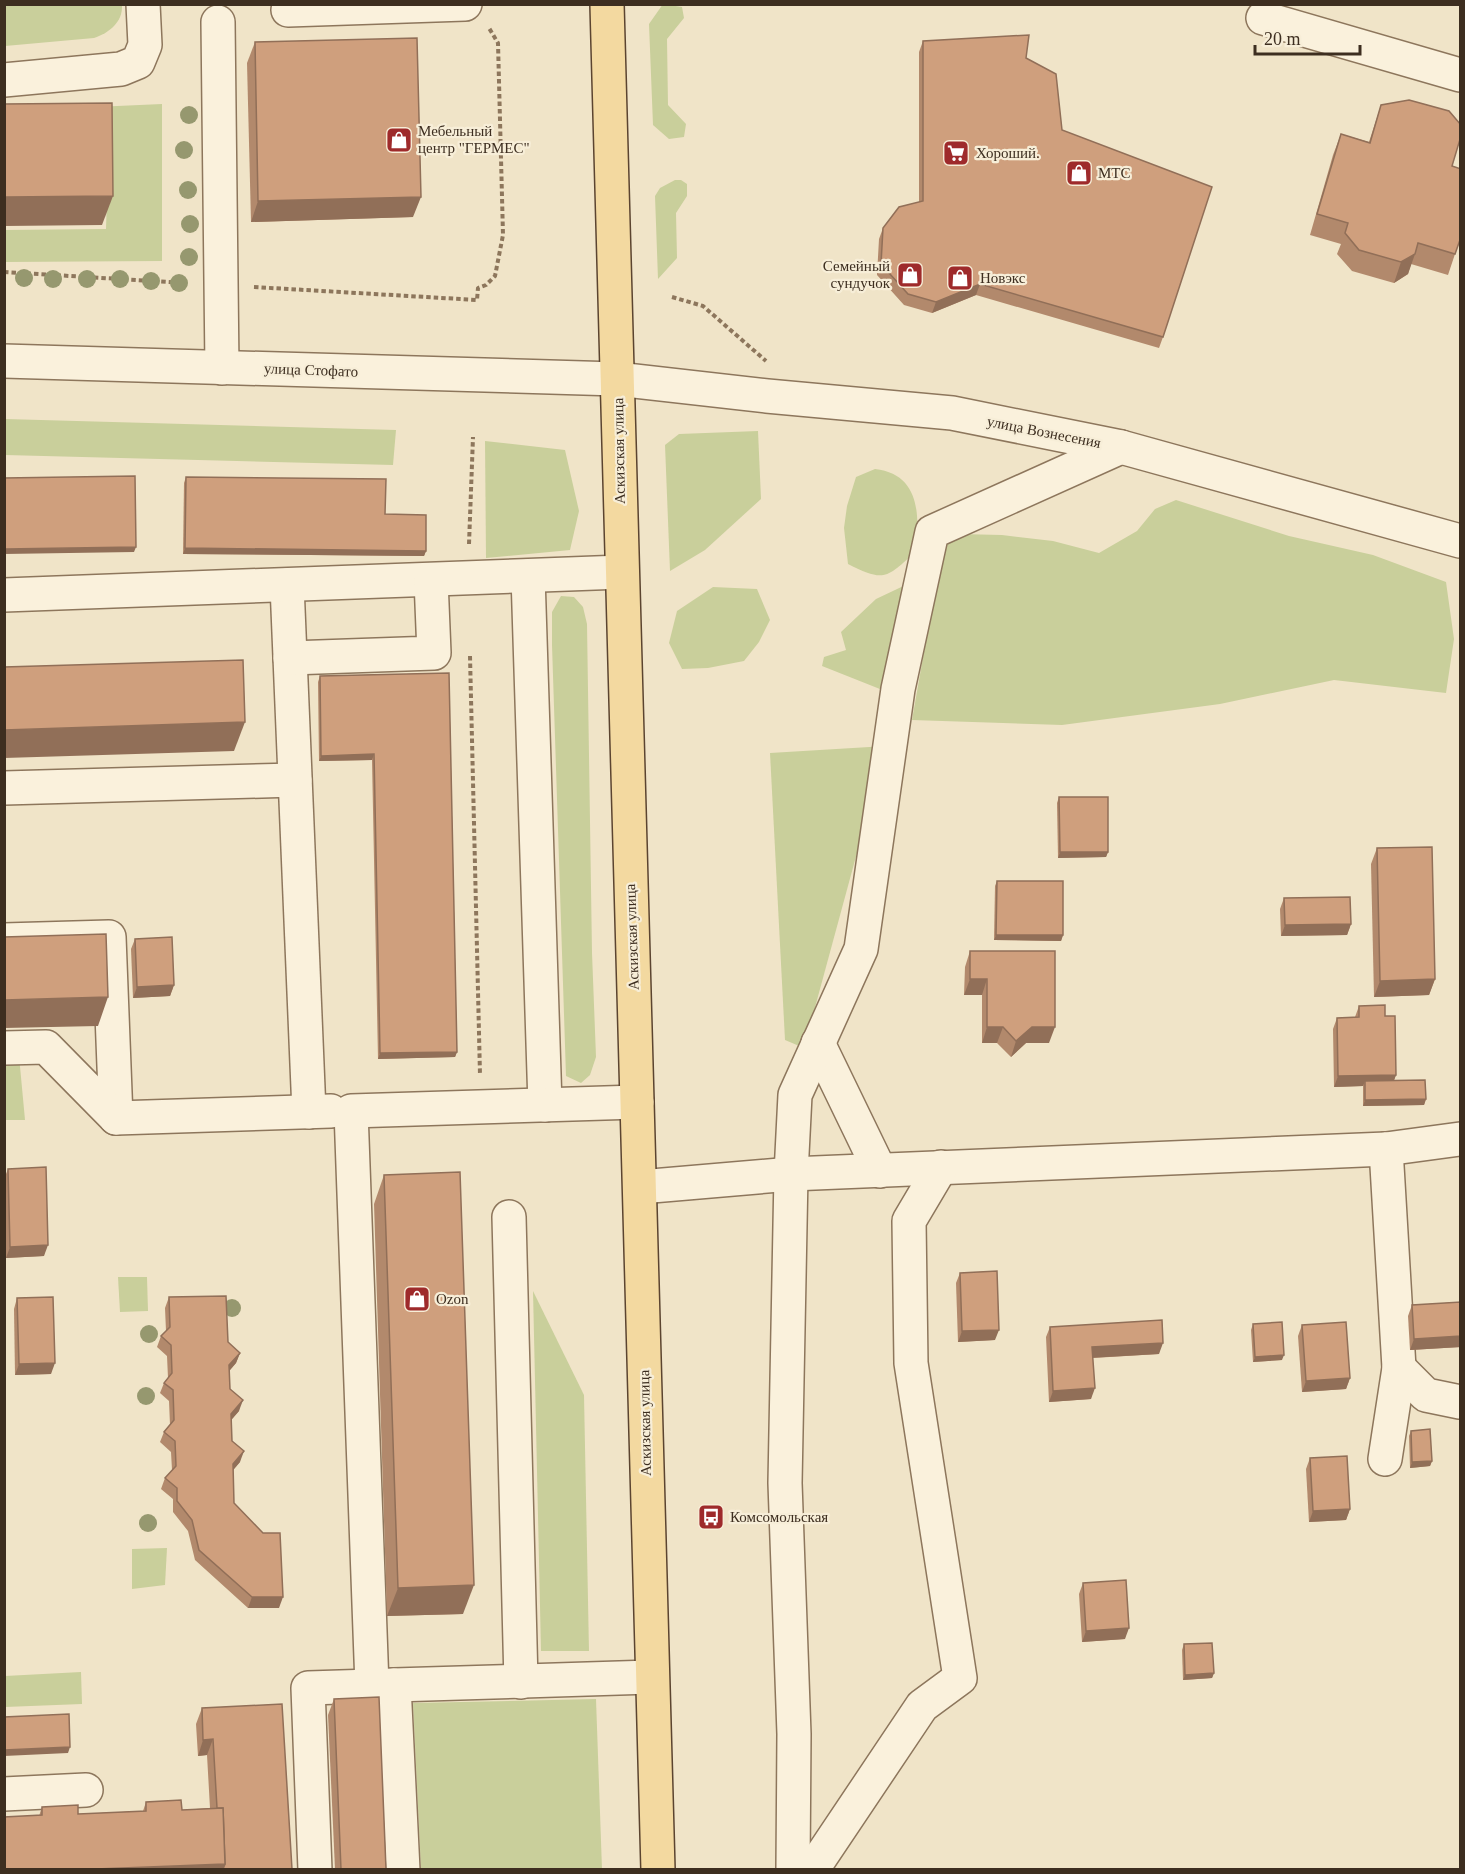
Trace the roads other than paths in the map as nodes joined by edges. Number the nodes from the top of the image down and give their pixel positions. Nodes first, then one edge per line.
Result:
1 (143, 4) edge
2 (607, 4) edge
3 (288, 10) dead end
4 (475, 14) edge
5 (1263, 18) dead end
6 (218, 22) dead end
7 (1461, 75) edge
8 (4, 80) edge
9 (4, 362) edge
10 (222, 368) junction
11 (617, 379) junction
12 (1121, 447) junction
13 (1461, 541) edge
14 (622, 572) junction
15 (528, 576) junction
16 (431, 580) junction
17 (287, 585) junction
18 (4, 595) edge
19 (290, 658) junction
20 (295, 780) junction
21 (4, 788) edge
22 (4, 940) edge
23 (818, 1043) junction
24 (4, 1048) edge
25 (637, 1102) junction
26 (545, 1105) junction
27 (351, 1111) junction
28 (309, 1112) junction
29 (116, 1118) junction
30 (1461, 1139) edge
31 (1386, 1149) junction
32 (941, 1167) junction
33 (880, 1171) junction
34 (791, 1174) junction
35 (640, 1188) junction
36 (509, 1217) dead end
37 (1399, 1368) junction
38 (1461, 1402) edge
39 (1385, 1459) dead end
40 (651, 1677) junction
41 (521, 1682) junction
42 (383, 1685) junction
43 (86, 1790) dead end
44 (4, 1794) edge
45 (315, 1869) edge
46 (403, 1869) edge
47 (658, 1869) edge
48 (793, 1869) edge
49 (812, 1869) edge

1 - 8 street
2 - 11 main road, Аскизская улица
3 - 4 street
5 - 7 street
6 - 10 street
9 - 10 street, улица Стофато
10 - 11 street, улица Стофато
11 - 12 street, улица Вознесения
11 - 14 main road, Аскизская улица
12 - 13 street, улица Вознесения
12 - 23 street
14 - 15 street
14 - 25 main road, Аскизская улица
15 - 16 street
15 - 26 street
16 - 17 street
16 - 19 street
17 - 18 street
17 - 19 street
19 - 20 street
20 - 21 street
20 - 28 street
22 - 29 street
23 - 33 street
23 - 34 street
24 - 29 street
25 - 26 street
25 - 35 main road, Аскизская улица
26 - 27 street
27 - 28 street
27 - 42 street
28 - 29 street
30 - 31 street
31 - 32 street
31 - 37 street
32 - 33 street
32 - 49 street
33 - 34 street
34 - 35 street
34 - 48 street
35 - 40 main road, Аскизская улица
36 - 41 street
37 - 38 street
37 - 39 street
40 - 41 street
40 - 47 main road, Аскизская улица
41 - 42 street
42 - 45 street
42 - 46 street
43 - 44 street

